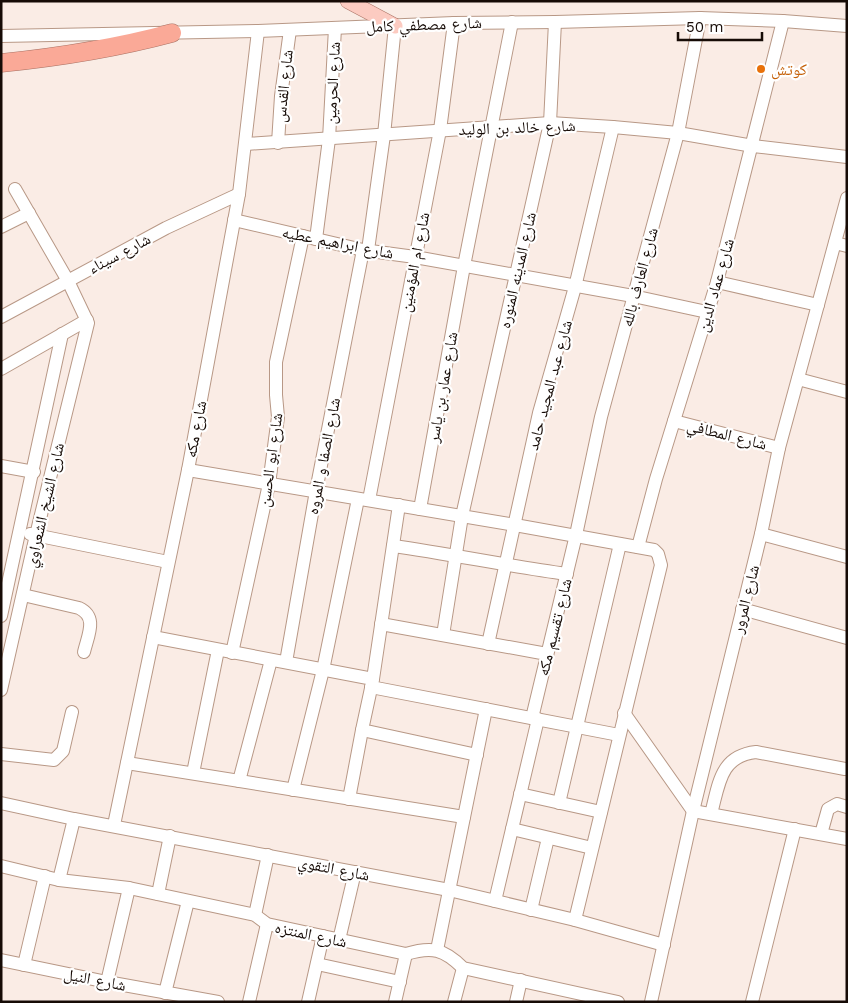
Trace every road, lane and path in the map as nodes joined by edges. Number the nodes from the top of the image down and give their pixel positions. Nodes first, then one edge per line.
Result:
1 (348, 1) edge
2 (700, 18) junction
3 (783, 20) junction
4 (512, 22) junction
5 (556, 22) junction
6 (454, 23) junction
7 (395, 26) junction
8 (847, 26) edge
9 (334, 28) junction
10 (290, 30) junction
11 (258, 31) junction
12 (172, 32) junction
13 (1, 36) edge
14 (1, 62) edge
15 (550, 123) junction
16 (614, 127) junction
17 (492, 128) junction
18 (440, 130) junction
19 (678, 133) junction
20 (384, 135) junction
21 (329, 139) junction
22 (278, 143) junction
23 (246, 144) junction
24 (753, 146) junction
25 (847, 156) edge
26 (15, 189) dead end
27 (239, 194) junction
28 (847, 198) edge
29 (28, 213) junction
30 (234, 220) junction
31 (1, 227) edge
32 (310, 238) junction
33 (841, 244) edge
34 (365, 250) junction
35 (415, 257) junction
36 (464, 266) junction
37 (515, 276) junction
38 (68, 281) junction
39 (717, 282) junction
40 (575, 286) junction
41 (633, 296) junction
42 (818, 305) junction
43 (707, 312) junction
44 (1, 317) edge
45 (87, 320) junction
46 (62, 334) junction
47 (1, 369) edge
48 (798, 379) junction
49 (847, 392) edge
50 (674, 421) junction
51 (779, 448) junction
52 (1, 466) edge
53 (188, 470) junction
54 (34, 472) junction
55 (269, 484) junction
56 (316, 492) junction
57 (364, 499) junction
58 (399, 505) junction
59 (420, 509) junction
60 (462, 516) junction
61 (515, 525) junction
62 (20, 532) junction
63 (761, 534) junction
64 (36, 535) junction
65 (576, 535) junction
66 (620, 544) junction
67 (392, 546) junction
68 (638, 547) junction
69 (456, 555) junction
70 (847, 557) edge
71 (168, 562) junction
72 (506, 566) junction
73 (567, 574) junction
74 (23, 595) junction
75 (742, 609) junction
76 (1, 616) edge
77 (381, 624) junction
78 (443, 635) junction
79 (153, 638) junction
80 (847, 638) edge
81 (488, 644) junction
82 (218, 650) junction
83 (84, 652) dead end
84 (232, 652) junction
85 (547, 654) junction
86 (271, 660) junction
87 (5, 661) edge
88 (286, 662) junction
89 (323, 670) junction
90 (372, 683) junction
91 (1, 690) edge
92 (486, 709) junction
93 (72, 712) dead end
94 (624, 713) junction
95 (535, 718) junction
96 (578, 727) junction
97 (362, 730) junction
98 (619, 735) junction
99 (1, 754) edge
100 (477, 755) junction
101 (127, 763) junction
102 (845, 769) dead end
103 (194, 773) junction
104 (239, 781) junction
105 (292, 790) junction
106 (520, 794) junction
107 (349, 799) junction
108 (1, 802) edge
109 (559, 803) junction
110 (847, 807) edge
111 (693, 810) junction
112 (601, 812) junction
113 (711, 814) junction
114 (464, 817) junction
115 (74, 818) junction
116 (114, 825) junction
117 (512, 829) junction
118 (795, 829) junction
119 (821, 834) junction
120 (170, 836) junction
121 (548, 838) junction
122 (847, 839) edge
123 (592, 848) junction
124 (268, 855) junction
125 (1, 866) edge
126 (355, 872) junction
127 (45, 876) junction
128 (59, 880) junction
129 (129, 888) junction
130 (449, 890) junction
131 (158, 894) junction
132 (188, 901) junction
133 (495, 901) junction
134 (531, 910) junction
135 (255, 915) junction
136 (574, 920) junction
137 (266, 924) junction
138 (323, 936) junction
139 (339, 940) junction
140 (664, 945) junction
141 (437, 950) junction
142 (406, 954) junction
143 (1, 960) edge
144 (317, 964) junction
145 (24, 965) junction
146 (463, 968) junction
147 (521, 980) junction
148 (107, 982) junction
149 (400, 982) junction
150 (165, 992) junction
151 (584, 998) edge
152 (218, 1002) edge
153 (249, 1002) edge
154 (308, 1002) edge
155 (395, 1002) edge
156 (454, 1002) edge
157 (516, 1002) edge
158 (618, 1002) edge
159 (651, 1002) edge
160 (752, 1002) edge

1 - 7 main road
2 - 3 street, شارع مصطفي كامل
2 - 5 street, شارع مصطفي كامل
2 - 19 street, شارع العارف بالله
3 - 8 street, شارع مصطفي كامل
3 - 24 street, شارع عماد الدين
4 - 5 street, شارع مصطفي كامل
4 - 6 street, شارع مصطفي كامل
4 - 17 street, شارع عمار بن ياسر
5 - 15 street, شارع المدينه المنوره
6 - 7 street, شارع مصطفي كامل
6 - 18 street, شارع ام المؤمنين
7 - 9 street, شارع مصطفي كامل
7 - 20 street, شارع الصفا و المروه
9 - 10 street, شارع مصطفي كامل
9 - 21 street, شارع الحرمين
10 - 11 street, شارع مصطفي كامل
10 - 22 street, شارع القدس
11 - 12 street, شارع مصطفي كامل
11 - 23 street, شارع مكه
12 - 13 street, شارع مصطفي كامل
12 - 14 highway
15 - 16 street, شارع خالد بن الوليد
15 - 17 street, شارع خالد بن الوليد
15 - 37 street, شارع المدينه المنوره
16 - 19 street, شارع خالد بن الوليد
16 - 40 street, شارع عبد المجيد حامد
17 - 18 street, شارع خالد بن الوليد
17 - 36 street, شارع عمار بن ياسر
18 - 20 street, شارع خالد بن الوليد
18 - 35 street, شارع ام المؤمنين
19 - 24 street, شارع خالد بن الوليد
19 - 41 street, شارع العارف بالله
20 - 21 street, شارع خالد بن الوليد
20 - 34 street, شارع الصفا و المروه
21 - 22 street, شارع خالد بن الوليد
21 - 32 street, شارع الحرمين
22 - 23 street, شارع خالد بن الوليد
23 - 27 street, شارع مكه
24 - 25 street, شارع خالد بن الوليد
24 - 39 street, شارع عماد الدين
26 - 29 street
27 - 30 street, شارع مكه
27 - 38 street, شارع سيناء
28 - 33 street, شارع المرور
29 - 31 street
29 - 38 street
30 - 32 street, شارع ابراهيم عطيه
30 - 53 street, شارع مكه
32 - 34 street, شارع ابراهيم عطيه
32 - 55 street, شارع ابو الحسن
33 - 42 street, شارع المرور
34 - 35 street, شارع ابراهيم عطيه
34 - 56 street, شارع الصفا و المروه
35 - 36 street, شارع ابراهيم عطيه
35 - 57 street, شارع ام المؤمنين
36 - 37 street, شارع ابراهيم عطيه
36 - 59 street, شارع عمار بن ياسر
37 - 40 street, شارع ابراهيم عطيه
37 - 60 street, شارع المدينه المنوره
38 - 44 street, شارع سيناء
38 - 45 street
39 - 42 street
39 - 43 street, شارع عماد الدين
40 - 41 street, شارع ابراهيم عطيه
40 - 61 street, شارع عبد المجيد حامد
41 - 43 street, شارع ابراهيم عطيه
41 - 65 street, شارع العارف بالله
42 - 48 street, شارع المرور
43 - 50 street, شارع عماد الدين
45 - 46 street
45 - 64 street, شارع الشيخ الشعراوي
46 - 47 street
46 - 54 street, شارع الشيخ الشعراوي
48 - 49 street
48 - 51 street, شارع المرور
50 - 51 street, شارع المطافي
50 - 68 street, شارع عماد الدين
51 - 63 street, شارع المرور
52 - 54 street
53 - 55 street
53 - 71 street, شارع مكه
54 - 62 street, شارع الشيخ الشعراوي
55 - 56 street
55 - 84 street, شارع ابو الحسن
56 - 57 street
56 - 88 street, شارع الصفا و المروه
57 - 58 street
57 - 89 street, شارع ام المؤمنين
58 - 59 street
58 - 67 street
59 - 60 street
60 - 61 street
60 - 69 street, شارع المدينه المنوره
61 - 65 street
61 - 72 street, شارع عبد المجيد حامد
62 - 64 street
62 - 76 street, شارع الشيخ الشعراوي
63 - 70 street
63 - 75 street, شارع المرور
64 - 71 street
64 - 74 street, شارع الشيخ الشعراوي
65 - 66 street
65 - 73 street, شارع تقسيم مكه
66 - 68 street
66 - 96 street
67 - 69 street
67 - 77 street
68 - 94 street
69 - 72 street
69 - 78 street, شارع المدينه المنوره
71 - 79 street, شارع مكه
72 - 73 street
72 - 81 street, شارع عبد المجيد حامد
73 - 85 street, شارع تقسيم مكه
74 - 83 street
74 - 87 street, شارع الشيخ الشعراوي
75 - 80 street
75 - 111 street, شارع المرور
77 - 78 street
77 - 90 street
78 - 81 street
79 - 82 street
79 - 101 street, شارع مكه
81 - 85 street
82 - 84 street
82 - 103 street
84 - 86 street
85 - 95 street, شارع تقسيم مكه
86 - 88 street
86 - 104 street
87 - 91 street, شارع الشيخ الشعراوي
88 - 89 street
89 - 90 street
89 - 105 street, شارع ام المؤمنين
90 - 92 street
90 - 97 street
92 - 95 street
92 - 100 street
93 - 99 street
94 - 98 street
94 - 111 street
95 - 96 street
95 - 106 street, شارع تقسيم مكه
96 - 98 street
96 - 109 street
97 - 100 street
97 - 107 street
98 - 112 street
100 - 114 street
101 - 103 street
101 - 116 street, شارع مكه
102 - 113 street
103 - 104 street
104 - 105 street
105 - 107 street
106 - 109 street
106 - 117 street, شارع تقسيم مكه
107 - 114 street
108 - 115 street, شارع التقوي
109 - 112 street
110 - 119 street
111 - 113 street
111 - 140 street, شارع المرور
112 - 123 street
113 - 118 street
114 - 130 street
115 - 116 street, شارع التقوي
115 - 128 street
116 - 120 street, شارع التقوي
117 - 121 street
117 - 133 street, شارع تقسيم مكه
118 - 119 street
118 - 160 street
119 - 122 street
120 - 124 street, شارع التقوي
120 - 131 street
121 - 123 street
121 - 134 street
123 - 136 street
124 - 126 street, شارع التقوي
124 - 135 street
125 - 127 street, شارع المنتزه
126 - 130 street, شارع التقوي
126 - 139 street
127 - 128 street, شارع المنتزه
127 - 145 street
128 - 129 street, شارع المنتزه
129 - 131 street, شارع المنتزه
129 - 148 street
130 - 133 street, شارع التقوي
130 - 141 street
131 - 132 street, شارع المنتزه
132 - 135 street, شارع المنتزه
132 - 150 street
133 - 134 street, شارع التقوي
134 - 136 street, شارع التقوي
135 - 137 street, شارع المنتزه
136 - 140 street, شارع التقوي
137 - 138 street, شارع المنتزه
137 - 153 street
138 - 139 street, شارع المنتزه
138 - 144 street
139 - 142 street, شارع المنتزه
140 - 159 street, شارع المرور
141 - 142 street, شارع المنتزه
141 - 146 street
142 - 149 street
143 - 145 street, شارع النيل
144 - 149 street
144 - 154 street
145 - 148 street, شارع النيل
146 - 147 street
146 - 156 street
147 - 151 street
147 - 157 street
148 - 150 street, شارع النيل
149 - 155 street
150 - 152 street, شارع النيل
151 - 158 street

